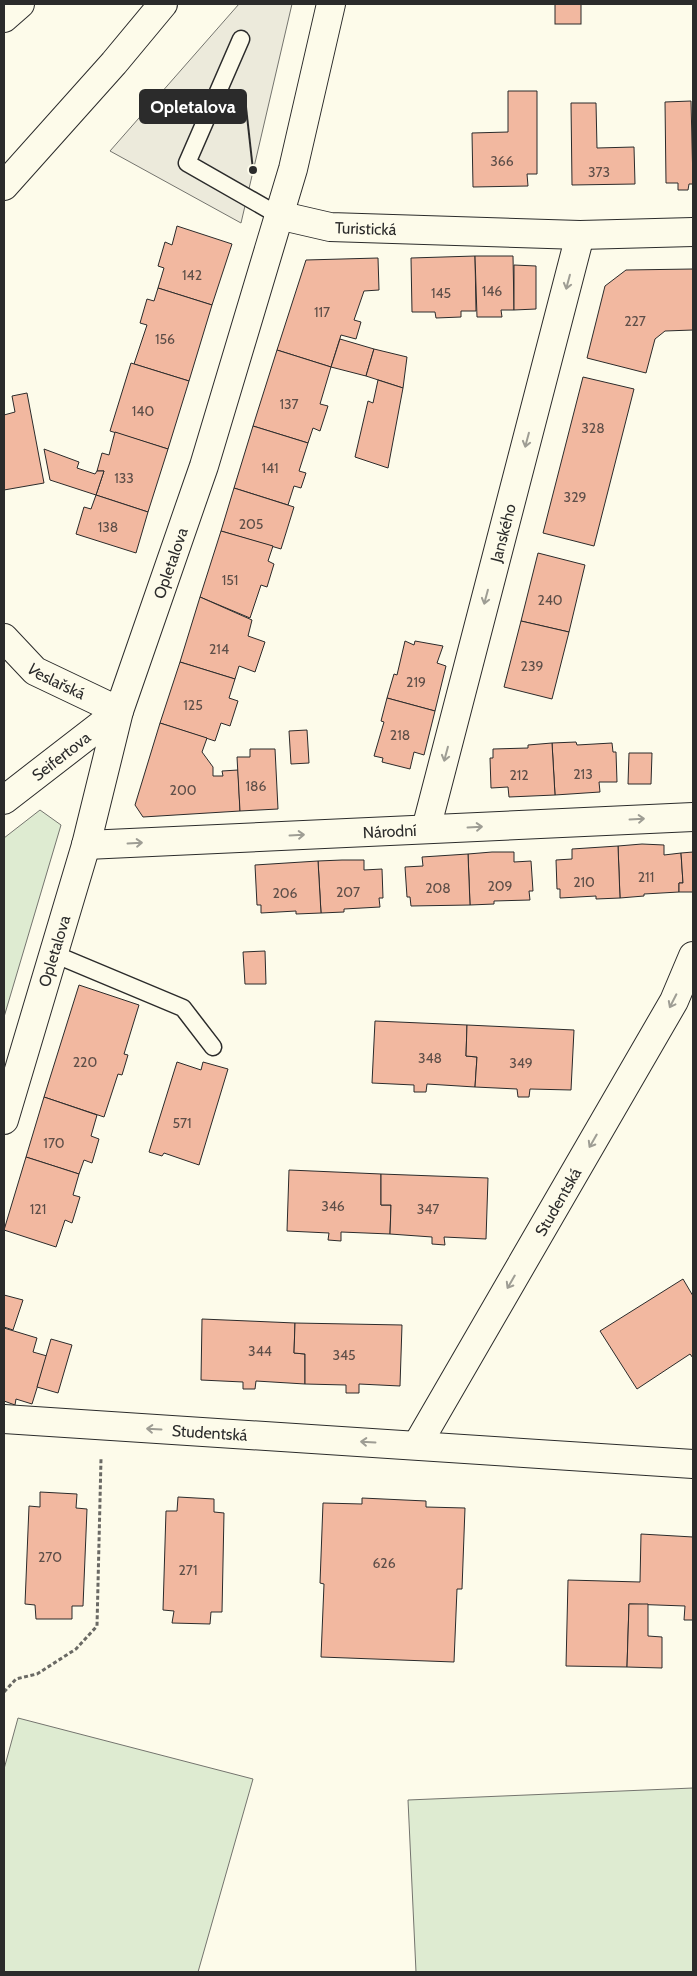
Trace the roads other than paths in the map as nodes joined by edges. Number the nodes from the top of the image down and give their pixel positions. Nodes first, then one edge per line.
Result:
1 (20, 4) edge
2 (163, 4) edge
3 (331, 4) edge
4 (4, 18) edge
5 (241, 39) dead end
6 (4, 186) edge
7 (278, 214) junction
8 (693, 232) edge
9 (580, 235) junction
10 (4, 638) edge
11 (119, 711) junction
12 (4, 800) edge
13 (693, 817) edge
14 (426, 829) junction
15 (86, 845) junction
16 (54, 954) junction
17 (693, 956) edge
18 (213, 1047) dead end
19 (4, 1120) edge
20 (4, 1419) edge
21 (417, 1445) junction
22 (693, 1464) edge

1 - 4 street
2 - 6 street
3 - 7 street, Opletalova
5 - 7 lane, Turistická
7 - 9 street, Turistická
7 - 11 street, Opletalova
8 - 9 street, Turistická
9 -> 14 street, Janského
10 - 11 street, Veslařská
11 - 12 street, Seifertova
11 - 15 street, Opletalova
14 -> 13 street, Národní
15 -> 14 street, Národní
15 - 16 street, Opletalova
16 - 18 lane
16 - 19 street, Opletalova
17 -> 21 street, Studentská
21 -> 20 street, Studentská
21 - 22 street, Studentská

